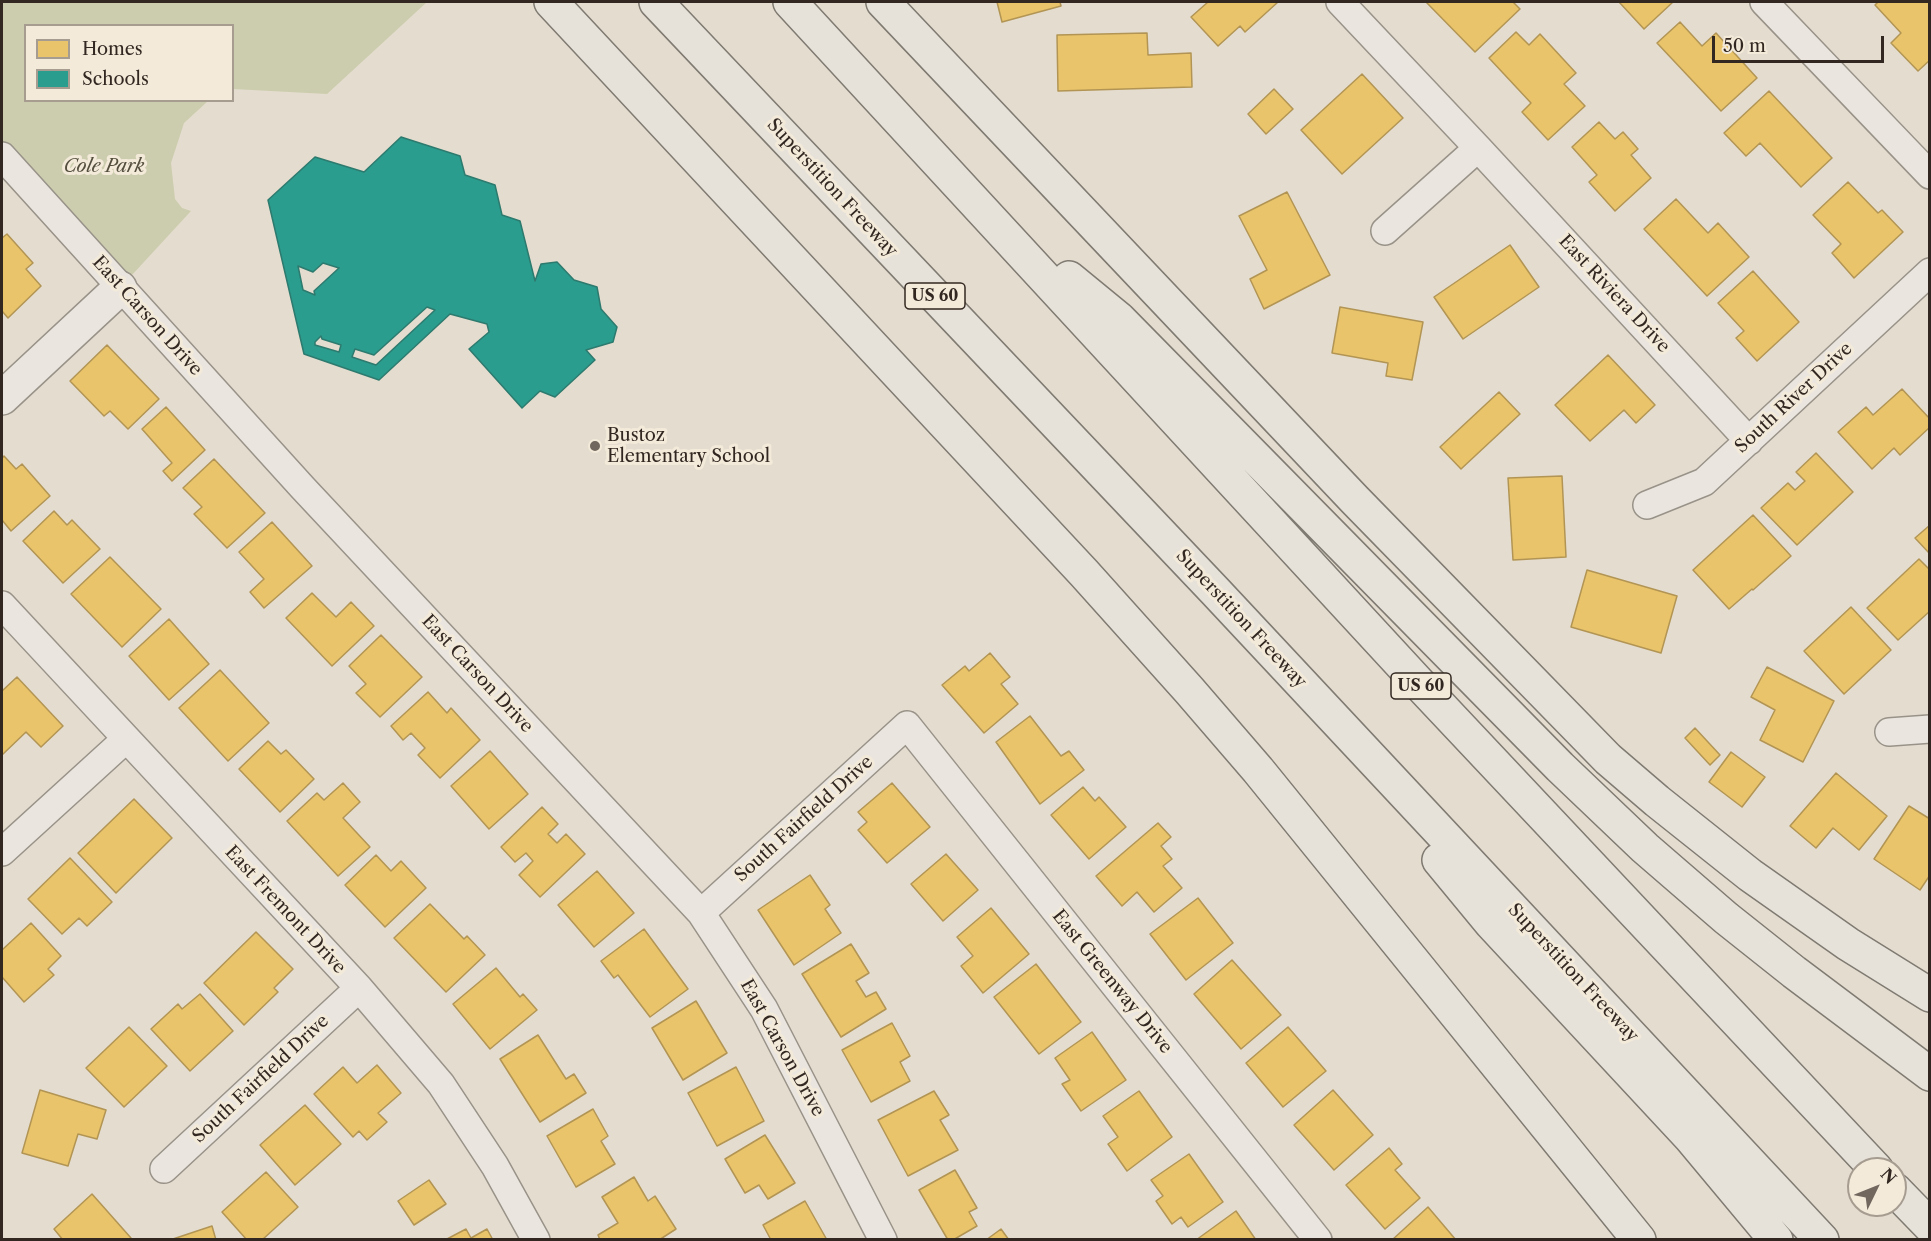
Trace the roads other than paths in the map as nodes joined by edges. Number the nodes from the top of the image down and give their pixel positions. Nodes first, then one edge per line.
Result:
1 (551, 2) edge
2 (656, 2) edge
3 (790, 2) edge
4 (883, 2) edge
5 (1340, 2) edge
6 (1764, 2) edge
7 (1478, 148) junction
8 (2, 156) edge
9 (1929, 175) edge
10 (972, 198) junction
11 (1385, 231) dead end
12 (1929, 272) edge
13 (120, 288) junction
14 (2, 398) edge
15 (1749, 441) junction
16 (1647, 505) dead end
17 (1215, 591) junction
18 (2, 605) edge
19 (907, 725) joint
20 (1929, 729) edge
21 (1889, 732) dead end
22 (126, 739) junction
23 (2, 852) edge
24 (701, 913) junction
25 (1848, 944) junction
26 (358, 988) junction
27 (1929, 995) edge
28 (1929, 1011) edge
29 (1929, 1074) edge
30 (1865, 1157) edge
31 (164, 1169) dead end
32 (1907, 1203) edge
33 (1929, 1226) edge
34 (536, 1239) edge
35 (883, 1239) edge
36 (1318, 1239) edge
37 (1639, 1239) edge
38 (1776, 1239) edge
39 (1822, 1239) edge

1 - 37 highway
2 - 17 highway, Superstition Freeway / US 60
3 - 10 highway, US 60
4 - 25 highway
5 - 7 street, East Riviera Drive
6 - 9 street
7 - 11 street
7 - 15 street, East Riviera Drive
8 - 13 street, East Carson Drive
10 - 29 highway
10 - 30 highway, US 60
12 - 15 street, South River Drive
13 - 14 street
13 - 24 street, East Carson Drive
15 - 16 street, South River Drive
17 - 38 highway
17 - 39 highway, Superstition Freeway / US 60
18 - 22 street, East Fremont Drive
19 - 24 street, South Fairfield Drive
19 - 36 street, East Greenway Drive
20 - 21 street
22 - 23 street
22 - 26 street, East Fremont Drive
24 - 35 street, East Carson Drive
25 - 27 highway
25 - 28 highway
26 - 31 street, South Fairfield Drive
26 - 34 street, East Fremont Drive
32 - 33 highway

